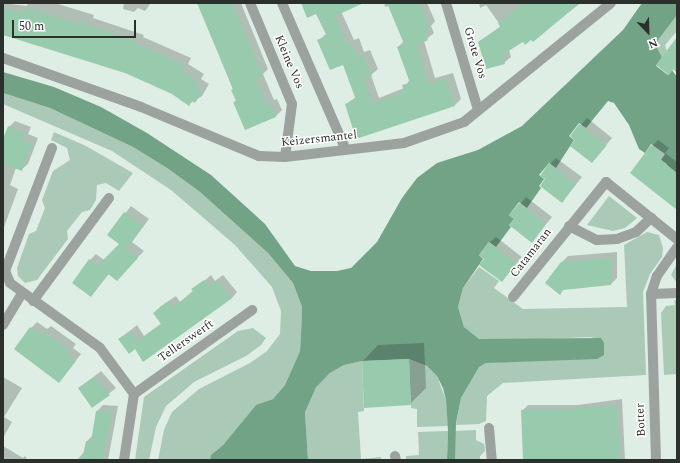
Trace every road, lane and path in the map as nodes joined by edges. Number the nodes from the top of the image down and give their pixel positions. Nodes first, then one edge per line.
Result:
1 (250, 3) edge
2 (282, 3) edge
3 (446, 3) edge
4 (611, 3) edge
5 (3, 58) edge
6 (478, 110) junction
7 (52, 148) dead end
8 (346, 150) junction
9 (285, 157) junction
10 (109, 198) dead end
11 (651, 218) junction
12 (569, 226) junction
13 (677, 239) edge
14 (677, 247) edge
15 (22, 293) junction
16 (677, 293) edge
17 (651, 294) junction
18 (513, 297) dead end
19 (33, 300) junction
20 (252, 310) dead end
21 (3, 325) edge
22 (134, 394) junction
23 (489, 428) dead end
24 (124, 460) edge
25 (492, 460) edge
26 (656, 460) edge

1 - 9 street, Kleine Vos
2 - 8 street, Kleine Vos
3 - 6 street, Grote Vos
4 - 6 street, Keizersmantel
5 - 9 street, Keizersmantel
6 - 8 street, Keizersmantel
7 - 15 street
8 - 9 street, Keizersmantel
10 - 19 street
11 - 12 street, Catamaran
11 - 12 street, Catamaran
11 - 13 street, Catamaran
12 - 18 street, Catamaran
14 - 17 street
15 - 19 street
15 - 21 street
16 - 17 street
17 - 26 street, Botter
19 - 22 street
20 - 22 street, Tellerswerft
22 - 24 street
23 - 25 street

